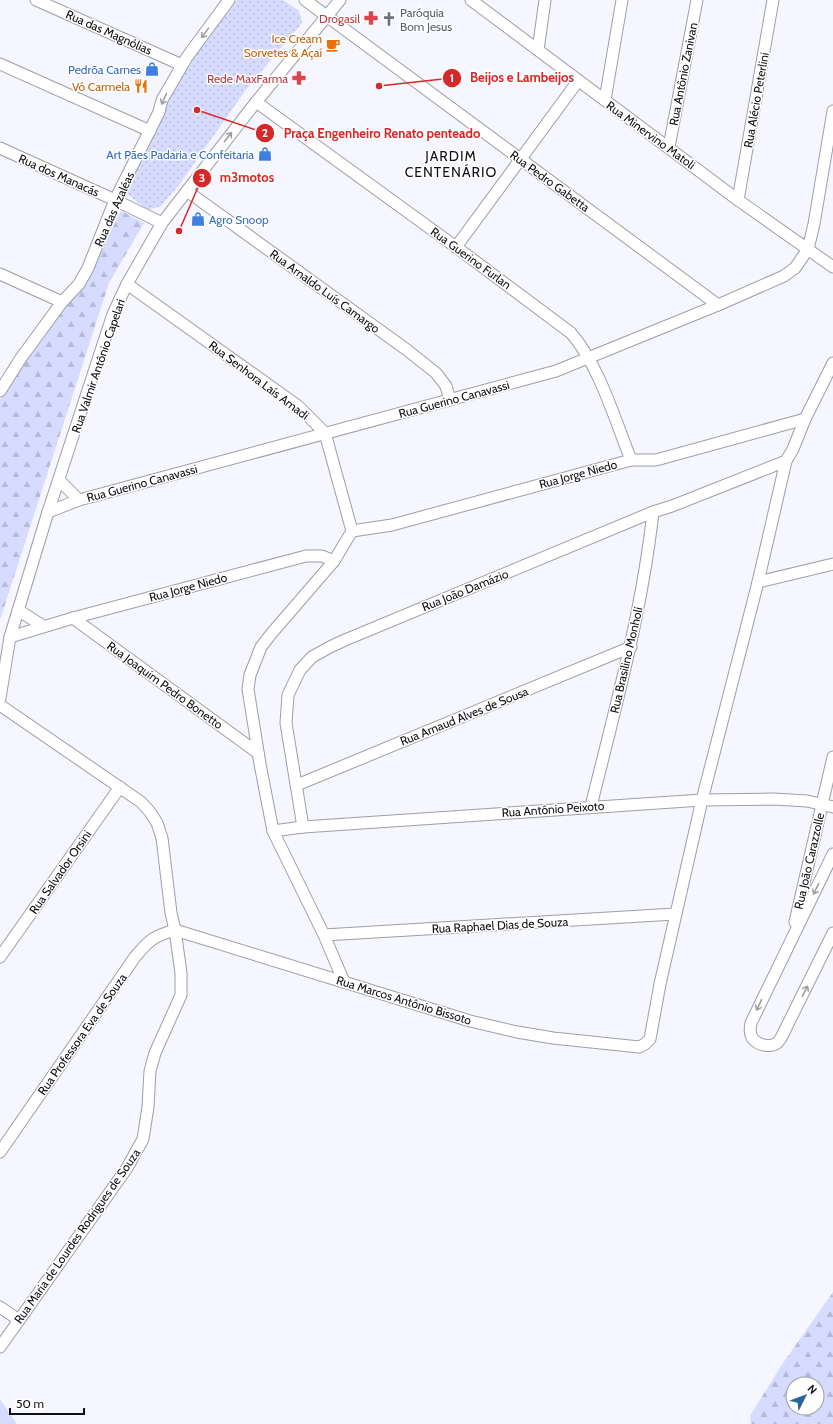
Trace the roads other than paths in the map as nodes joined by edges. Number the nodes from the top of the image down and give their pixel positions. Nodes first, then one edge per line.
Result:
1 (36, 0) edge
2 (228, 0) edge
3 (305, 0) edge
4 (340, 0) edge
5 (471, 0) edge
6 (545, 0) edge
7 (622, 0) edge
8 (697, 0) edge
9 (773, 0) edge
10 (327, 15) junction
11 (538, 50) junction
12 (0, 64) edge
13 (182, 65) junction
14 (578, 81) junction
15 (605, 100) junction
16 (256, 102) junction
17 (833, 111) edge
18 (150, 132) junction
19 (669, 147) junction
20 (0, 148) edge
21 (520, 160) junction
22 (187, 191) junction
23 (115, 200) junction
24 (738, 200) junction
25 (162, 223) junction
26 (456, 247) junction
27 (808, 249) junction
28 (833, 267) edge
29 (0, 274) edge
30 (127, 284) junction
31 (62, 302) junction
32 (718, 304) junction
33 (588, 358) junction
34 (833, 363) edge
35 (0, 391) edge
36 (450, 400) junction
37 (804, 419) junction
38 (325, 433) junction
39 (631, 460) junction
40 (786, 462) junction
41 (59, 480) junction
42 (79, 500) junction
43 (48, 512) junction
44 (653, 512) junction
45 (352, 531) junction
46 (334, 561) junction
47 (833, 564) edge
48 (758, 582) junction
49 (18, 610) junction
50 (73, 618) junction
51 (43, 626) junction
52 (10, 637) junction
53 (630, 647) junction
54 (0, 698) edge
55 (0, 705) edge
56 (258, 753) junction
57 (833, 757) edge
58 (297, 786) junction
59 (120, 787) junction
60 (702, 800) junction
61 (591, 806) junction
62 (828, 806) edge
63 (303, 826) junction
64 (272, 831) junction
65 (833, 854) edge
66 (675, 914) junction
67 (175, 930) junction
68 (833, 933) edge
69 (324, 936) junction
70 (790, 942) junction
71 (0, 957) edge
72 (344, 982) junction
73 (0, 1152) edge
74 (0, 1307) edge
75 (19, 1320) junction
76 (0, 1347) edge

1 - 13 street, Rua das Magnólias
2 -> 13 street, Rua das Azaléas
3 - 10 street, Rua Pedro Gabetta
4 - 10 street, Rua Valmir Antônio Capelari
5 - 11 street, Rua Minervino Matoli
6 - 11 street
7 - 15 street
8 - 19 street, Rua Antônio Zanivan
9 - 24 street, Rua Alécio Peterlini
10 - 16 street, Rua Valmir Antônio Capelari
10 - 21 street, Rua Pedro Gabetta
11 - 14 street, Rua Minervino Matoli
12 - 18 street
13 -> 18 street, Rua das Azaléas
14 - 15 street, Rua Minervino Matoli
14 - 21 street
15 - 19 street, Rua Minervino Matoli
22 -> 16 street, Rua Valmir Antônio Capelari
16 - 26 street, Rua Guerino Furlan
17 - 27 street
18 - 23 street, Rua das Azaléas
19 - 24 street, Rua Minervino Matoli
20 - 23 street, Rua dos Manacás
21 - 26 street
21 - 32 street, Rua Pedro Gabetta
22 - 25 street, Rua Valmir Antônio Capelari
22 - 36 street, Rua Arnaldo Luís Camargo
23 - 25 street, Rua dos Manacás
23 - 31 street, Rua das Azaléas
24 - 27 street, Rua Minervino Matoli
25 - 30 street, Rua Valmir Antônio Capelari
26 - 33 street, Rua Guerino Furlan
27 - 28 street, Rua Minervino Matoli
27 - 32 street, Rua Guerino Canavassi
29 - 31 street
30 - 38 street, Rua Senhora Laís Amadi
30 - 41 street, Rua Valmir Antônio Capelari
31 - 35 street, Rua das Azaléas
32 - 33 street, Rua Guerino Canavassi
33 - 36 street, Rua Guerino Canavassi
33 - 39 street, Rua Guerino Furlan
34 - 37 street
36 - 38 street, Rua Guerino Canavassi
37 - 39 street, Rua Jorge Niedo
37 - 40 street
38 - 42 street, Rua Guerino Canavassi
38 - 45 street, Rua Senhora Laís Amadi
39 - 45 street, Rua Jorge Niedo
40 - 44 street, Rua João Damázio
40 - 48 street
41 - 42 street, Rua Guerino Canavassi
41 - 43 street, Rua Valmir Antônio Capelari
42 - 43 street, Rua Guerino Canavassi
43 - 49 street, Rua Valmir Antônio Capelari
44 - 53 street, Rua Brasilino Monholi
44 - 58 street, Rua João Damázio
45 - 46 street
46 - 50 street, Rua Jorge Niedo
46 - 56 street
47 - 48 street
48 - 60 street
49 - 51 street
49 - 52 street, Rua Valmir Antônio Capelari
50 - 51 street, Rua Jorge Niedo
50 - 56 street, Rua Joaquim Pedro Bonetto
51 - 52 street, Rua Jorge Niedo
52 - 54 street, Rua Valmir Antônio Capelari
53 - 58 street, Rua Arnaud Alves de Sousa
53 - 61 street, Rua Brasilino Monholi
55 - 59 street, Rua Maria de Lourdes Rodrigues de Souza
56 - 64 street
57 - 62 street, Rua João Carazzolle
58 - 63 street, Rua João Damázio
59 - 67 street, Rua Maria de Lourdes Rodrigues de Souza
59 - 71 street, Rua Salvador Orsini
60 - 61 street, Rua Antônio Peixoto
60 - 62 street, Rua Antônio Peixoto
60 - 66 street
61 - 63 street, Rua Antônio Peixoto
62 - 70 street, Rua João Carazzolle
63 - 64 street, Rua Antônio Peixoto
64 - 69 street
65 -> 70 street
66 - 69 street, Rua Raphael Dias de Souza
66 - 72 street, Rua Marcos Antônio Bissoto
67 - 72 street, Rua Marcos Antônio Bissoto
67 - 73 street, Rua Professora Eva de Souza
67 - 75 street, Rua Maria de Lourdes Rodrigues de Souza
70 -> 68 street
69 - 72 street
74 - 75 street
75 - 76 street, Rua Maria de Lourdes Rodrigues de Souza

